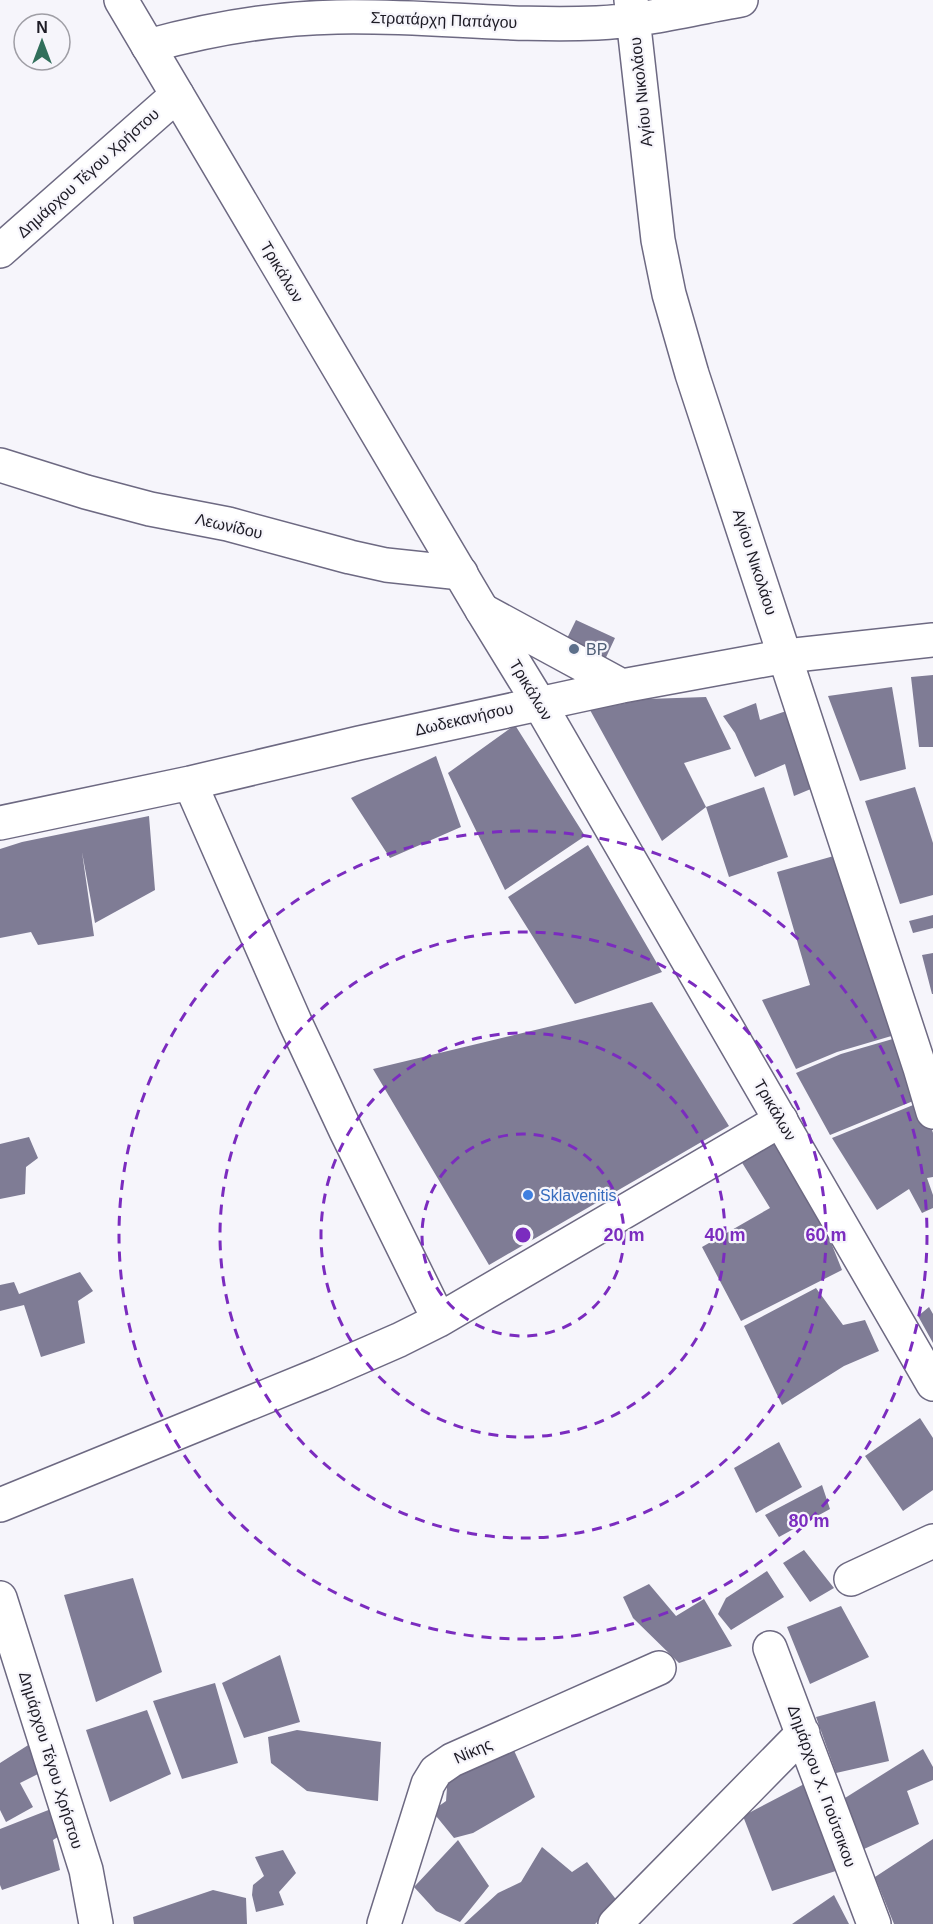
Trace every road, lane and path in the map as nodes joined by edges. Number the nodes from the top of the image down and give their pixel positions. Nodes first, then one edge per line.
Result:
1 (121, 0) edge
2 (741, 0) edge
3 (632, 9) edge
4 (148, 46) junction
5 (177, 94) junction
6 (0, 251) edge
7 (0, 465) edge
8 (461, 573) junction
9 (482, 610) junction
10 (933, 640) edge
11 (786, 656) junction
12 (622, 686) junction
13 (539, 703) junction
14 (190, 783) junction
15 (0, 823) edge
16 (927, 1067) edge
17 (933, 1112) edge
18 (781, 1120) junction
19 (439, 1320) junction
20 (933, 1384) edge
21 (0, 1505) edge
22 (933, 1541) edge
23 (851, 1579) dead end
24 (0, 1598) edge
25 (770, 1648) dead end
26 (659, 1668) dead end
27 (803, 1733) junction
28 (96, 1924) edge
29 (384, 1924) edge
30 (615, 1924) edge
31 (874, 1924) edge

1 - 4 street, Τρικάλων
2 - 3 street, Στρατάρχη Παπάγου
3 - 4 street, Στρατάρχη Παπάγου
3 - 11 street, Αγίου Νικολάου
4 - 5 street, Τρικάλων
5 - 6 street, Δημάρχου Τέγου Χρήστου
5 - 8 street, Τρικάλων
7 - 8 street, Λεωνίδου
8 - 9 street, Τρικάλων
9 - 12 street
9 - 13 street, Τρικάλων
10 - 11 street, Δωδεκανήσου
11 - 12 street, Δωδεκανήσου
11 - 16 street, Αγίου Νικολάου
12 - 13 street, Δωδεκανήσου
13 - 14 street, Δωδεκανήσου
13 - 18 street, Τρικάλων
14 - 15 street, Δωδεκανήσου
14 - 19 street
16 - 17 street, Αγίου Νικολάου
18 - 19 street
18 - 20 street, Τρικάλων
19 - 21 street
22 - 23 street
24 - 28 street, Δημάρχου Τέγου Χρήστου
25 - 27 street, Δημάρχου Χ. Γιούτσικου
26 - 29 street, Νίκης
27 - 30 street
27 - 31 street, Δημάρχου Χ. Γιούτσικου

